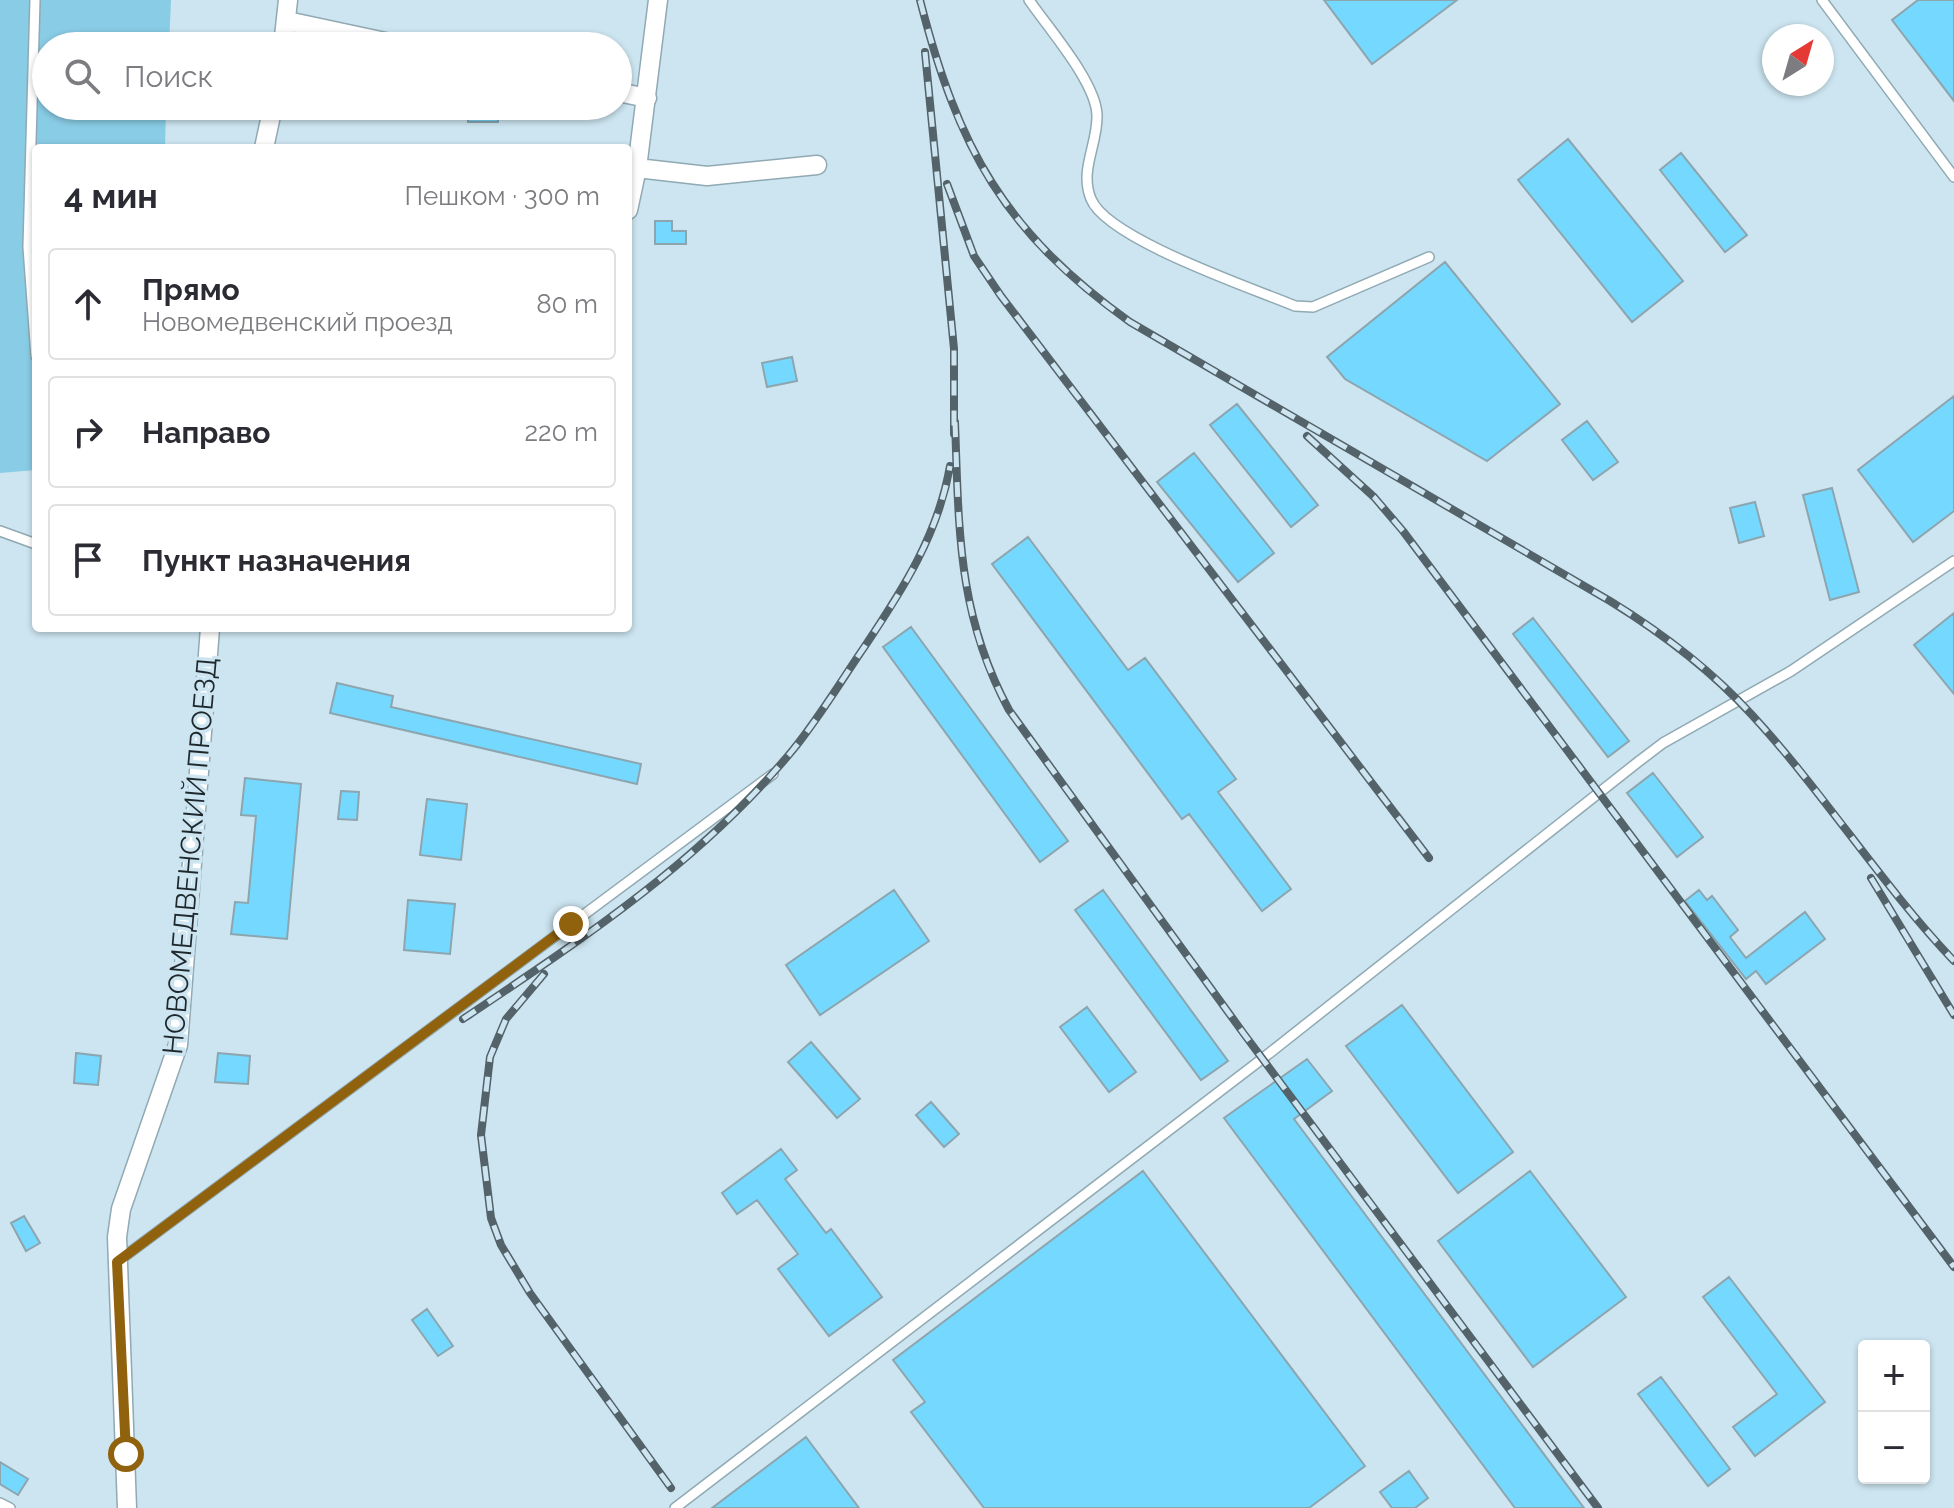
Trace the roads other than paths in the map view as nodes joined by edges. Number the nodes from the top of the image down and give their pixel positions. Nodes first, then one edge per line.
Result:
1 (35, 0) edge
2 (288, 0) edge
3 (658, 0) edge
4 (1029, 0) edge
5 (1822, 0) edge
6 (287, 21) junction
7 (34, 32) edge
8 (285, 32) edge
9 (338, 32) edge
10 (632, 95) edge
11 (647, 98) junction
12 (32, 106) edge
13 (270, 120) edge
14 (265, 144) edge
15 (817, 165) dead end
16 (637, 168) junction
17 (1954, 177) edge
18 (632, 191) edge
19 (1429, 257) dead end
20 (32, 302) edge
21 (0, 531) edge
22 (32, 543) edge
23 (1954, 561) edge
24 (210, 632) edge
25 (773, 774) dead end
26 (117, 1262) junction
27 (0, 1503) edge
28 (10, 1508) edge
29 (127, 1508) edge
30 (675, 1508) edge

1 - 7 lane
2 - 6 street
3 - 11 street
4 - 19 lane
5 - 17 lane
6 - 8 street
6 - 9 street
10 - 11 street
11 - 16 street
12 - 20 lane
13 - 14 street
15 - 16 street
16 - 18 street
21 - 22 lane
23 - 30 lane
24 - 26 street, НОВОМЕДВЕНСКИЙ ПРОЕЗД
25 - 26 lane
26 - 29 street, НОВОМЕДВЕНСКИЙ ПРОЕЗД
27 - 28 lane

